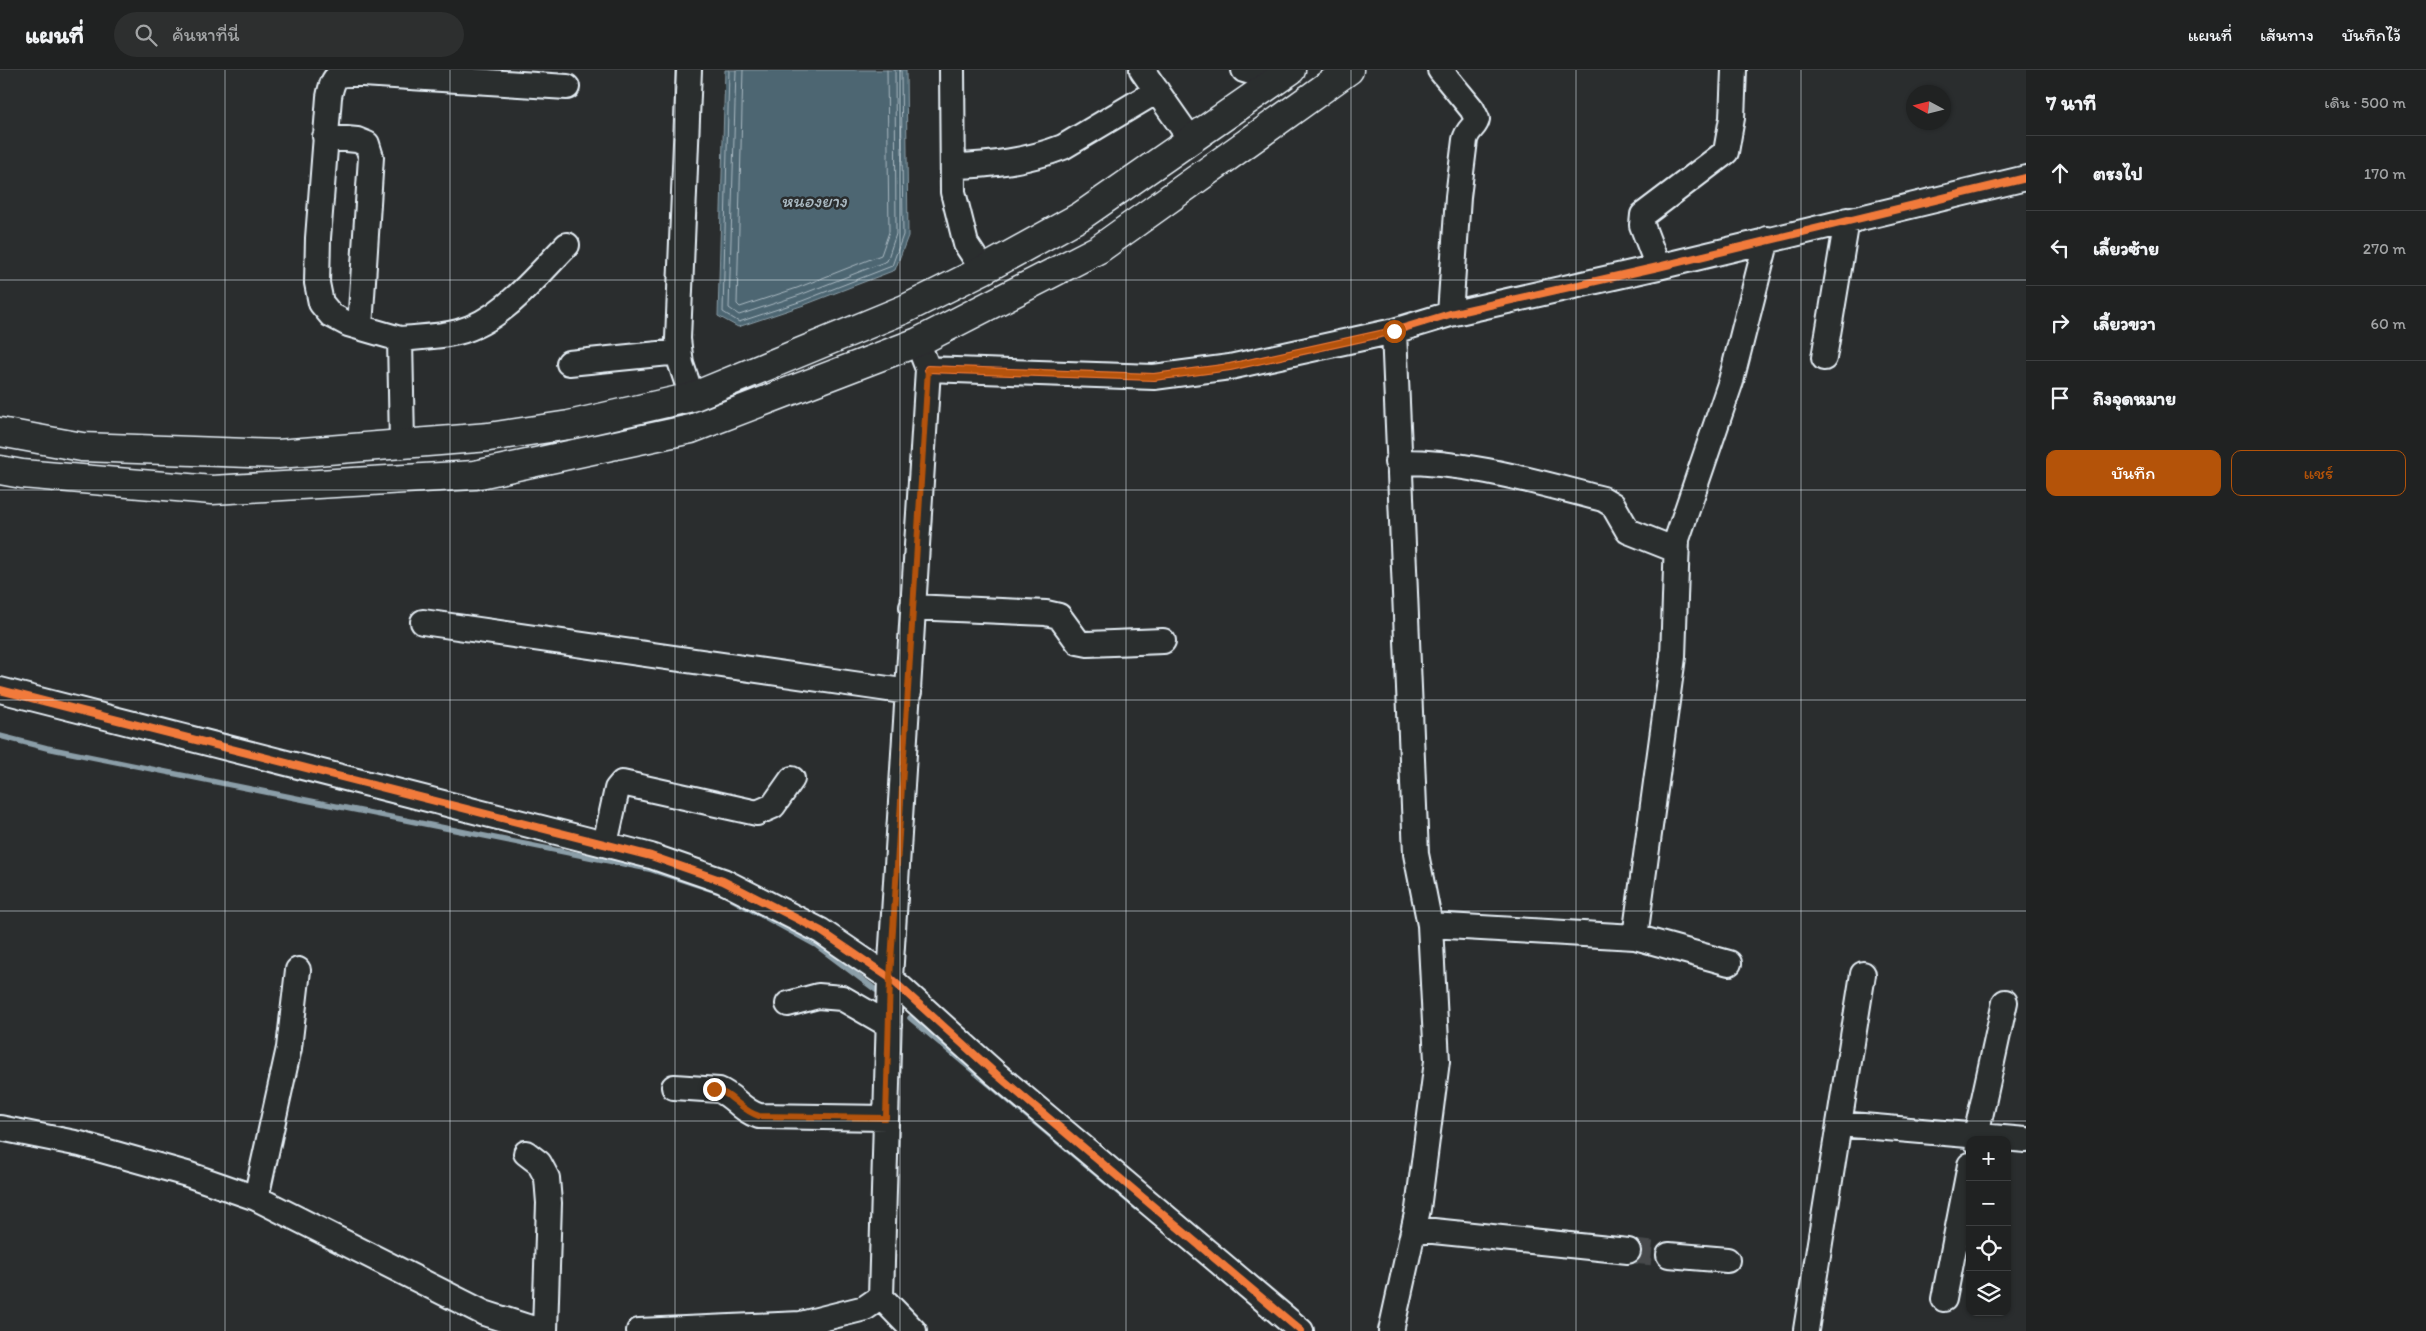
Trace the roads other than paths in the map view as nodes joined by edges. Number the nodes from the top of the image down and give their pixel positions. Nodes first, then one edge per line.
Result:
1 (689, 70) edge
2 (952, 70) edge
3 (1142, 70) edge
4 (1244, 70) edge
5 (1440, 70) edge
6 (1734, 70) edge
7 (1285, 75) edge
8 (1332, 75) edge
9 (566, 87) dead end
10 (1157, 91) junction
11 (326, 137) junction
12 (1191, 140) junction
13 (953, 166) junction
14 (2026, 178) edge
15 (1847, 220) junction
16 (1767, 239) junction
17 (567, 245) dead end
18 (1658, 267) junction
19 (982, 270) junction
20 (1450, 314) junction
21 (360, 327) junction
22 (1394, 331) junction
23 (400, 339) junction
24 (918, 342) junction
25 (680, 352) junction
26 (1824, 358) dead end
27 (569, 363) dead end
28 (928, 369) junction
29 (692, 397) junction
30 (0, 432) edge
31 (402, 444) junction
32 (1398, 462) junction
33 (0, 470) edge
34 (1676, 550) junction
35 (912, 606) junction
36 (423, 622) dead end
37 (1163, 641) dead end
38 (0, 690) edge
39 (909, 692) junction
40 (792, 779) dead end
41 (605, 844) junction
42 (1430, 925) junction
43 (1635, 937) junction
44 (1729, 963) dead end
45 (298, 970) dead end
46 (1863, 974) dead end
47 (890, 978) junction
48 (2005, 1002) dead end
49 (788, 1004) dead end
50 (889, 1025) junction
51 (674, 1087) dead end
52 (886, 1118) junction
53 (1840, 1124) junction
54 (0, 1128) edge
55 (1966, 1136) edge
56 (1975, 1136) edge
57 (2011, 1139) edge
58 (2026, 1140) edge
59 (526, 1153) dead end
60 (1967, 1181) edge
61 (256, 1198) junction
62 (1414, 1229) junction
63 (1628, 1251) tunnel mouth
64 (1669, 1255) tunnel mouth
65 (1727, 1260) dead end
66 (881, 1296) junction
67 (1944, 1299) dead end
68 (800, 1328) edge
69 (1806, 1330) edge
70 (540, 1331) edge
71 (545, 1331) edge
72 (638, 1331) edge
73 (914, 1331) edge
74 (1301, 1331) edge
75 (1391, 1331) edge

1 - 25 street
2 - 13 street
3 - 10 street
4 - 7 street
5 - 20 street
6 - 18 street
7 - 12 main road
8 - 24 main road
9 - 11 street
10 - 12 street
10 - 13 street
11 - 21 street
11 - 21 street
12 - 19 main road
13 - 19 street
14 - 15 street
15 - 16 street
15 - 26 street
16 - 18 street
16 - 34 street
17 - 23 street
18 - 20 street
19 - 29 main road
20 - 22 street
21 - 23 street
22 - 28 street
22 - 32 street
23 - 31 street
24 - 28 street
24 - 33 main road
25 - 27 street
25 - 29 street
28 - 35 street
29 - 31 main road
30 - 31 main road
32 - 34 street
32 - 42 street
34 - 43 street
35 - 37 street
35 - 39 street
36 - 39 street
38 - 41 street
39 - 47 street
40 - 41 street
41 - 47 street
42 - 43 street
42 - 62 street
43 - 44 street
45 - 61 street
46 - 53 street
47 - 50 street
47 - 74 street
48 - 56 street
49 - 50 street
50 - 52 street
51 - 52 street
52 - 66 street
53 - 55 street
53 - 69 street
54 - 61 street
57 - 58 street
59 - 71 street
60 - 67 street
61 - 70 street
62 - 63 street
62 - 75 street
64 - 65 street
66 - 68 street
66 - 73 street
68 - 72 street

